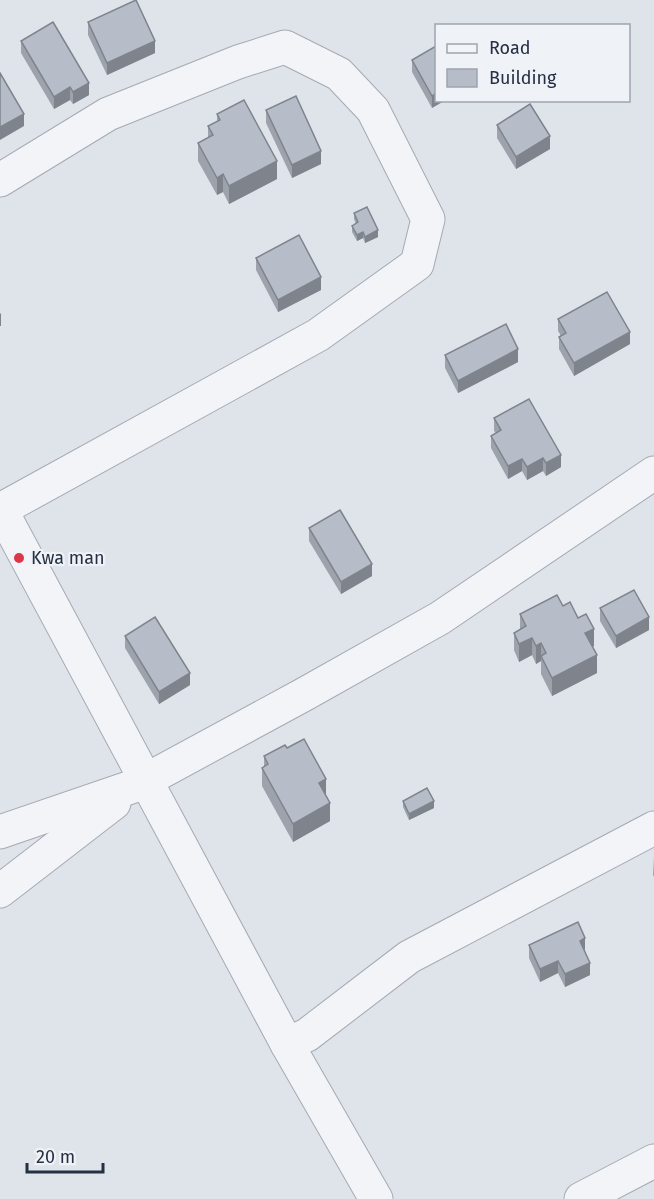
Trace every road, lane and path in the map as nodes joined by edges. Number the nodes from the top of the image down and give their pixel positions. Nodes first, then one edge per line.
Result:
1 (0, 180) edge
2 (654, 473) edge
3 (0, 509) edge
4 (141, 783) junction
5 (654, 828) edge
6 (0, 832) edge
7 (0, 891) edge
8 (287, 1044) junction
9 (654, 1161) edge
10 (376, 1199) edge
11 (581, 1199) edge

1 - 3 street
2 - 4 street
3 - 4 street
4 - 6 street
4 - 7 street
4 - 8 street
5 - 8 street
8 - 10 street
9 - 11 street

